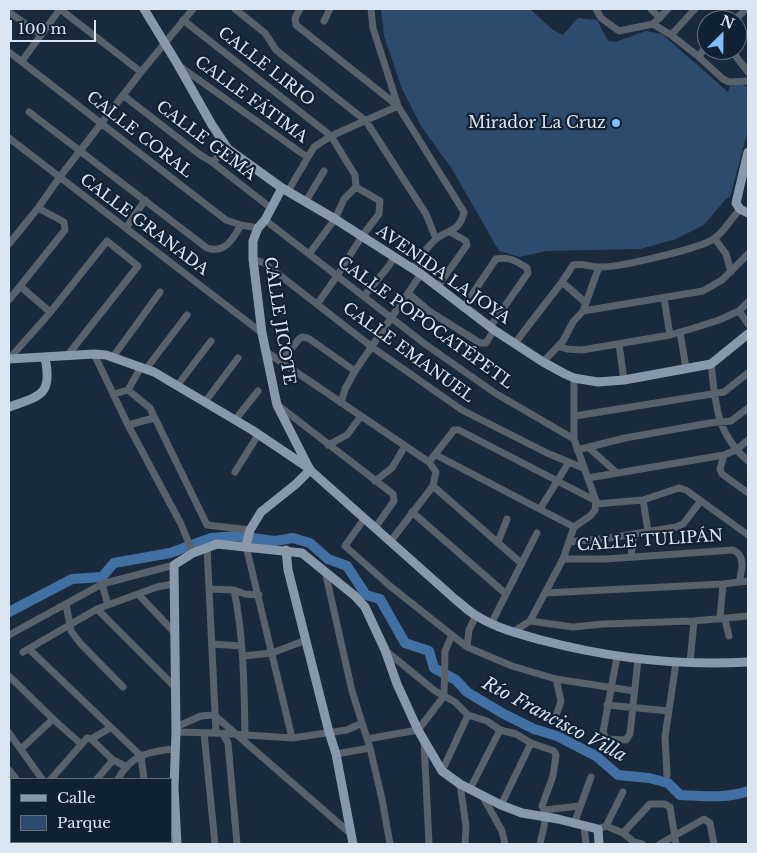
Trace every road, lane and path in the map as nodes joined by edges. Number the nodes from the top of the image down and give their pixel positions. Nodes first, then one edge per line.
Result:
1 (60, 9) edge
2 (144, 9) edge
3 (192, 9) edge
4 (235, 9) edge
5 (300, 9) edge
6 (330, 9) edge
7 (371, 9) edge
8 (596, 9) edge
9 (651, 9) edge
10 (668, 9) edge
11 (695, 9) edge
12 (9, 12) edge
13 (660, 18) junction
14 (183, 20) junction
15 (324, 21) dead end
16 (653, 24) junction
17 (41, 35) junction
18 (671, 35) junction
19 (165, 43) junction
20 (9, 52) edge
21 (697, 55) edge
22 (703, 60) edge
23 (739, 60) edge
24 (22, 61) junction
25 (178, 65) junction
26 (141, 72) junction
27 (748, 72) edge
28 (748, 81) edge
29 (124, 96) junction
30 (398, 106) junction
31 (29, 112) dead end
32 (366, 121) junction
33 (102, 123) junction
34 (331, 136) junction
35 (9, 138) edge
36 (228, 149) junction
37 (80, 150) junction
38 (748, 152) edge
39 (307, 157) junction
40 (212, 162) junction
41 (324, 172) dead end
42 (59, 178) junction
43 (356, 187) junction
44 (285, 190) junction
45 (145, 200) junction
46 (306, 201) junction
47 (38, 208) junction
48 (271, 208) junction
49 (744, 211) edge
50 (334, 219) junction
51 (265, 220) junction
52 (241, 225) junction
53 (126, 228) junction
54 (258, 228) junction
55 (450, 232) junction
56 (362, 236) junction
57 (436, 238) junction
58 (715, 239) junction
59 (9, 244) edge
60 (309, 254) junction
61 (748, 254) edge
62 (395, 257) junction
63 (253, 259) junction
64 (599, 267) junction
65 (412, 268) junction
66 (731, 272) junction
67 (421, 274) junction
68 (337, 276) junction
69 (562, 282) junction
70 (20, 286) junction
71 (438, 286) junction
72 (160, 292) dead end
73 (408, 293) junction
74 (364, 296) junction
75 (664, 298) junction
76 (9, 300) edge
77 (748, 302) edge
78 (318, 303) junction
79 (586, 303) junction
80 (463, 308) junction
81 (583, 311) junction
82 (739, 311) junction
83 (50, 312) junction
84 (186, 315) dead end
85 (392, 317) junction
86 (748, 324) edge
87 (492, 329) junction
88 (680, 332) junction
89 (262, 333) junction
90 (670, 334) junction
91 (748, 334) edge
92 (212, 341) dead end
93 (515, 343) junction
94 (619, 344) junction
95 (558, 346) junction
96 (372, 347) junction
97 (268, 353) junction
98 (94, 354) junction
99 (67, 356) junction
100 (113, 357) junction
101 (45, 358) junction
102 (238, 358) dead end
103 (9, 359) edge
104 (281, 362) junction
105 (543, 362) junction
106 (711, 364) junction
107 (144, 368) junction
108 (686, 368) junction
109 (355, 371) junction
110 (748, 372) edge
111 (574, 378) junction
112 (624, 380) junction
113 (177, 386) junction
114 (128, 390) junction
115 (258, 391) dead end
116 (114, 394) junction
117 (714, 394) junction
118 (205, 402) junction
119 (341, 403) junction
120 (277, 405) junction
121 (9, 407) edge
122 (748, 408) edge
123 (361, 416) junction
124 (575, 416) junction
125 (154, 418) junction
126 (235, 420) junction
127 (720, 421) junction
128 (128, 425) junction
129 (258, 434) junction
130 (574, 439) junction
131 (748, 440) edge
132 (328, 445) junction
133 (405, 446) junction
134 (589, 448) junction
135 (577, 450) junction
136 (736, 450) junction
137 (436, 455) junction
138 (724, 455) junction
139 (748, 460) edge
140 (429, 462) junction
141 (569, 462) junction
142 (583, 468) junction
143 (310, 470) junction
144 (235, 472) dead end
145 (616, 472) junction
146 (588, 478) junction
147 (375, 480) junction
148 (557, 482) junction
149 (433, 486) junction
150 (748, 493) edge
151 (643, 500) junction
152 (700, 502) junction
153 (596, 503) junction
154 (540, 509) junction
155 (412, 512) junction
156 (364, 519) junction
157 (508, 519) dead end
158 (574, 527) junction
159 (375, 528) junction
160 (250, 530) junction
161 (648, 531) junction
162 (537, 533) dead end
163 (634, 534) junction
164 (748, 535) edge
165 (390, 542) junction
166 (498, 542) junction
167 (569, 542) junction
168 (246, 546) junction
169 (207, 547) junction
170 (286, 550) junction
171 (193, 553) junction
172 (631, 556) junction
173 (563, 559) junction
174 (521, 563) junction
175 (174, 565) junction
176 (325, 571) junction
177 (748, 581) edge
178 (739, 582) junction
179 (102, 584) junction
180 (173, 584) junction
181 (724, 584) junction
182 (208, 589) junction
183 (234, 590) junction
184 (545, 593) junction
185 (138, 594) junction
186 (506, 594) junction
187 (259, 595) junction
188 (66, 604) junction
189 (108, 605) junction
190 (97, 609) junction
191 (476, 616) junction
192 (748, 616) edge
193 (720, 618) junction
194 (530, 621) junction
195 (694, 621) junction
196 (491, 624) junction
197 (69, 625) junction
198 (513, 632) junction
199 (175, 633) junction
200 (9, 635) edge
201 (452, 635) junction
202 (729, 636) dead end
203 (306, 640) junction
204 (212, 644) junction
205 (241, 646) junction
206 (467, 647) junction
207 (385, 650) junction
208 (272, 653) junction
209 (243, 656) junction
210 (617, 657) junction
211 (638, 659) junction
212 (748, 662) edge
213 (676, 663) junction
214 (690, 663) junction
215 (9, 676) edge
216 (556, 679) junction
217 (174, 686) junction
218 (123, 687) dead end
219 (610, 688) junction
220 (634, 691) junction
221 (444, 696) junction
222 (607, 705) junction
223 (633, 707) junction
224 (669, 710) junction
225 (557, 713) dead end
226 (214, 715) junction
227 (468, 715) junction
228 (52, 719) junction
229 (362, 723) junction
230 (110, 728) junction
231 (176, 730) junction
232 (418, 730) junction
233 (500, 730) junction
234 (329, 732) junction
235 (9, 733) edge
236 (204, 733) junction
237 (220, 733) junction
238 (235, 734) junction
239 (245, 735) junction
240 (292, 738) junction
241 (91, 739) junction
242 (367, 739) junction
243 (424, 741) junction
244 (531, 743) junction
245 (81, 744) junction
246 (370, 748) junction
247 (175, 749) junction
248 (21, 750) junction
249 (336, 754) junction
250 (141, 756) junction
251 (113, 760) junction
252 (125, 766) junction
253 (442, 771) junction
254 (667, 775) dead end
255 (591, 777) dead end
256 (41, 778) edge
257 (52, 778) edge
258 (98, 778) edge
259 (119, 778) edge
260 (144, 778) edge
261 (460, 784) junction
262 (470, 789) junction
263 (623, 792) dead end
264 (481, 795) junction
265 (501, 805) junction
266 (579, 806) junction
267 (545, 814) junction
268 (574, 824) junction
269 (584, 826) junction
270 (602, 828) junction
271 (623, 833) junction
272 (351, 834) junction
273 (674, 836) junction
274 (634, 843) edge
275 (177, 844) edge
276 (215, 844) edge
277 (237, 844) edge
278 (353, 844) edge
279 (390, 844) edge
280 (429, 844) edge
281 (465, 844) edge
282 (505, 844) edge
283 (540, 844) edge
284 (586, 844) edge
285 (599, 844) edge
286 (642, 844) edge
287 (660, 844) edge
288 (676, 844) edge
289 (714, 844) edge

1 - 17 street
1 - 26 street
2 - 19 main road, AVENIDA LA JOYA
3 - 14 street
4 - 32 street
5 - 30 street
6 - 15 street
7 - 30 street
8 - 16 street
9 - 13 street
10 - 13 street
11 - 18 street
12 - 17 street
13 - 16 street
14 - 19 street
14 - 34 street, CALLE LIRIO
16 - 18 street
17 - 24 street
18 - 21 street
19 - 25 main road, AVENIDA LA JOYA
19 - 26 street
20 - 24 street, CALLE CORAL
22 - 28 street
23 - 27 street
24 - 33 street, CALLE CORAL
25 - 36 main road, AVENIDA LA JOYA
25 - 39 street, CALLE FÁTIMA
26 - 29 street
29 - 33 street
29 - 40 street, CALLE GEMA
30 - 32 street
30 - 55 street
31 - 37 street
32 - 34 street
32 - 57 street
33 - 37 street
33 - 52 street, CALLE CORAL
34 - 39 street
34 - 43 street
35 - 42 street, CALLE GRANADA
36 - 40 street
36 - 44 main road, AVENIDA LA JOYA
37 - 42 street
37 - 45 street
38 - 49 main road
39 - 44 street
40 - 48 street, CALLE GEMA
41 - 46 street
42 - 47 street
42 - 53 street, CALLE GRANADA
43 - 50 street
43 - 56 street
44 - 46 main road, AVENIDA LA JOYA
44 - 48 main road
45 - 52 street
45 - 53 street
46 - 50 main road, AVENIDA LA JOYA
47 - 59 street
47 - 70 street
48 - 51 main road
49 - 58 street
50 - 56 main road, AVENIDA LA JOYA
50 - 60 street
51 - 54 main road
51 - 60 street, CALLE POPOCATÉPETL
52 - 54 street, CALLE CORAL
53 - 89 street, CALLE GRANADA
54 - 63 main road, CALLE JICOTE
55 - 57 street
55 - 71 street
56 - 62 main road, AVENIDA LA JOYA
56 - 68 street
57 - 65 street
58 - 64 street
58 - 66 street
60 - 68 street, CALLE POPOCATÉPETL
61 - 66 street
62 - 65 main road, AVENIDA LA JOYA
62 - 74 street
63 - 78 street, CALLE EMANUEL
63 - 89 main road, CALLE JICOTE
64 - 69 street
64 - 79 street
65 - 67 main road, AVENIDA LA JOYA
66 - 75 street
67 - 71 main road, AVENIDA LA JOYA
67 - 73 street
68 - 74 street, CALLE POPOCATÉPETL
68 - 78 street
69 - 79 street
69 - 93 street
70 - 76 street
70 - 83 street
71 - 80 main road, AVENIDA LA JOYA
72 - 100 street
73 - 85 street
73 - 87 street
74 - 85 street, CALLE POPOCATÉPETL
75 - 81 street
75 - 90 street
77 - 82 street
78 - 96 street, CALLE EMANUEL
79 - 81 street
80 - 87 main road, AVENIDA LA JOYA
80 - 87 street
81 - 95 street
82 - 86 street
82 - 88 street
83 - 99 street
83 - 103 street
84 - 107 street
85 - 96 street
85 - 130 street, CALLE POPOCATÉPETL
87 - 93 main road, AVENIDA LA JOYA
88 - 90 street
88 - 108 street
89 - 97 main road, CALLE JICOTE
90 - 94 street
91 - 106 main road, AVENIDA LA JOYA
92 - 113 street
93 - 105 main road, AVENIDA LA JOYA
94 - 95 street
94 - 112 street
95 - 105 street
96 - 109 street
96 - 141 street, CALLE EMANUEL
97 - 104 street
97 - 120 main road, CALLE JICOTE
98 - 99 main road
98 - 100 main road
98 - 116 street
99 - 101 main road
100 - 107 main road
101 - 103 main road
101 - 121 main road
102 - 118 street
104 - 109 street
104 - 119 street
105 - 111 main road, AVENIDA LA JOYA
106 - 108 main road, AVENIDA LA JOYA
106 - 117 street
107 - 113 main road
107 - 114 street
108 - 112 main road, AVENIDA LA JOYA
109 - 119 street
110 - 117 street
111 - 112 main road, AVENIDA LA JOYA
111 - 124 street
113 - 118 main road
114 - 116 street
114 - 125 street
115 - 126 street
116 - 128 street
117 - 124 street
117 - 127 street
118 - 126 main road
119 - 123 street
120 - 132 street
120 - 143 main road, CALLE JICOTE
122 - 127 street
123 - 132 street
123 - 133 street
124 - 130 street
125 - 128 street
125 - 160 street
126 - 129 main road
127 - 134 street
127 - 136 street
128 - 171 street
129 - 143 main road
129 - 144 street
130 - 135 street
131 - 136 street
132 - 147 street
133 - 140 street
133 - 147 street
134 - 135 street
134 - 145 street
135 - 142 street
136 - 138 street
136 - 139 street
137 - 140 street
137 - 148 street
137 - 154 street
138 - 145 street
138 - 150 street
140 - 149 street
141 - 142 street, CALLE EMANUEL
141 - 148 street
142 - 146 street
143 - 156 main road
143 - 160 main road
145 - 146 street
146 - 153 street
147 - 159 street
148 - 153 street
148 - 154 street
149 - 155 street
149 - 166 street
151 - 152 street
151 - 153 street
151 - 161 street
152 - 161 street
152 - 164 street
153 - 158 street
154 - 158 street
155 - 165 street
155 - 186 street
156 - 159 main road
156 - 201 street
157 - 166 street
158 - 167 street
159 - 165 main road
160 - 168 main road
161 - 163 street
162 - 174 street
163 - 167 street
163 - 172 street
165 - 191 main road
166 - 174 street
167 - 173 street
168 - 169 main road
168 - 170 main road
168 - 187 street
169 - 171 main road
169 - 182 street
170 - 176 main road
170 - 203 main road
171 - 175 main road
172 - 173 street, CALLE TULIPÁN
172 - 178 street, CALLE TULIPÁN
173 - 184 street
174 - 186 street
175 - 179 street
175 - 180 main road
176 - 207 main road
176 - 229 street
177 - 178 street
178 - 181 street
179 - 188 street
179 - 189 street
180 - 185 street
180 - 199 main road
181 - 184 street
181 - 193 street
182 - 183 street
182 - 204 street
183 - 187 street
183 - 205 street
184 - 194 street
185 - 189 street
185 - 199 street
186 - 196 street
187 - 208 street
188 - 197 street
188 - 200 street
189 - 190 street
190 - 197 street
190 - 217 street
191 - 196 main road
191 - 206 street
192 - 193 street
193 - 195 street
193 - 202 street
194 - 195 street
194 - 198 street
195 - 214 street
196 - 198 main road
197 - 218 street
197 - 230 street
198 - 210 main road
199 - 217 main road
201 - 206 street
201 - 221 street
203 - 208 street
203 - 234 main road
204 - 205 street
204 - 226 street
205 - 209 street
206 - 216 street
207 - 221 street
207 - 232 main road
208 - 209 street
208 - 240 street
209 - 239 street
210 - 211 main road
210 - 219 street
211 - 213 main road
211 - 220 street
212 - 214 main road
213 - 214 main road
213 - 224 street
215 - 228 street
216 - 219 street
216 - 225 street
217 - 231 main road
219 - 220 street
219 - 222 street
220 - 223 street
221 - 227 street
221 - 232 street
222 - 223 street
222 - 223 street
223 - 224 street
224 - 254 street
226 - 231 street
226 - 237 street
226 - 238 street
227 - 233 street
227 - 253 street
228 - 245 street
228 - 248 street
229 - 234 street
229 - 242 street
230 - 241 street
230 - 250 street
231 - 236 street
231 - 247 main road
232 - 242 street
232 - 243 main road
233 - 244 street
233 - 262 street
234 - 240 street
234 - 249 main road
235 - 248 street
236 - 237 street
236 - 276 street
237 - 238 street
237 - 277 street
238 - 239 street
238 - 272 street
239 - 240 street
241 - 245 street
241 - 251 street
242 - 246 street
243 - 253 main road
243 - 280 street
244 - 265 street
244 - 267 street
245 - 257 street
246 - 249 street
246 - 279 street
247 - 250 street
247 - 275 main road
248 - 256 street
249 - 272 main road
250 - 252 street
250 - 260 street
251 - 252 street
251 - 258 street
252 - 259 street
253 - 261 main road
255 - 266 street
261 - 262 main road
261 - 281 street
262 - 264 main road
263 - 270 street
264 - 265 main road
264 - 282 street
265 - 267 main road
266 - 267 street
266 - 268 street
267 - 268 main road
267 - 283 street
268 - 269 main road
269 - 270 main road
269 - 284 street
270 - 271 street
270 - 285 main road
271 - 273 street
271 - 274 street
272 - 278 main road
273 - 287 street
273 - 288 street
273 - 289 street
274 - 286 street

